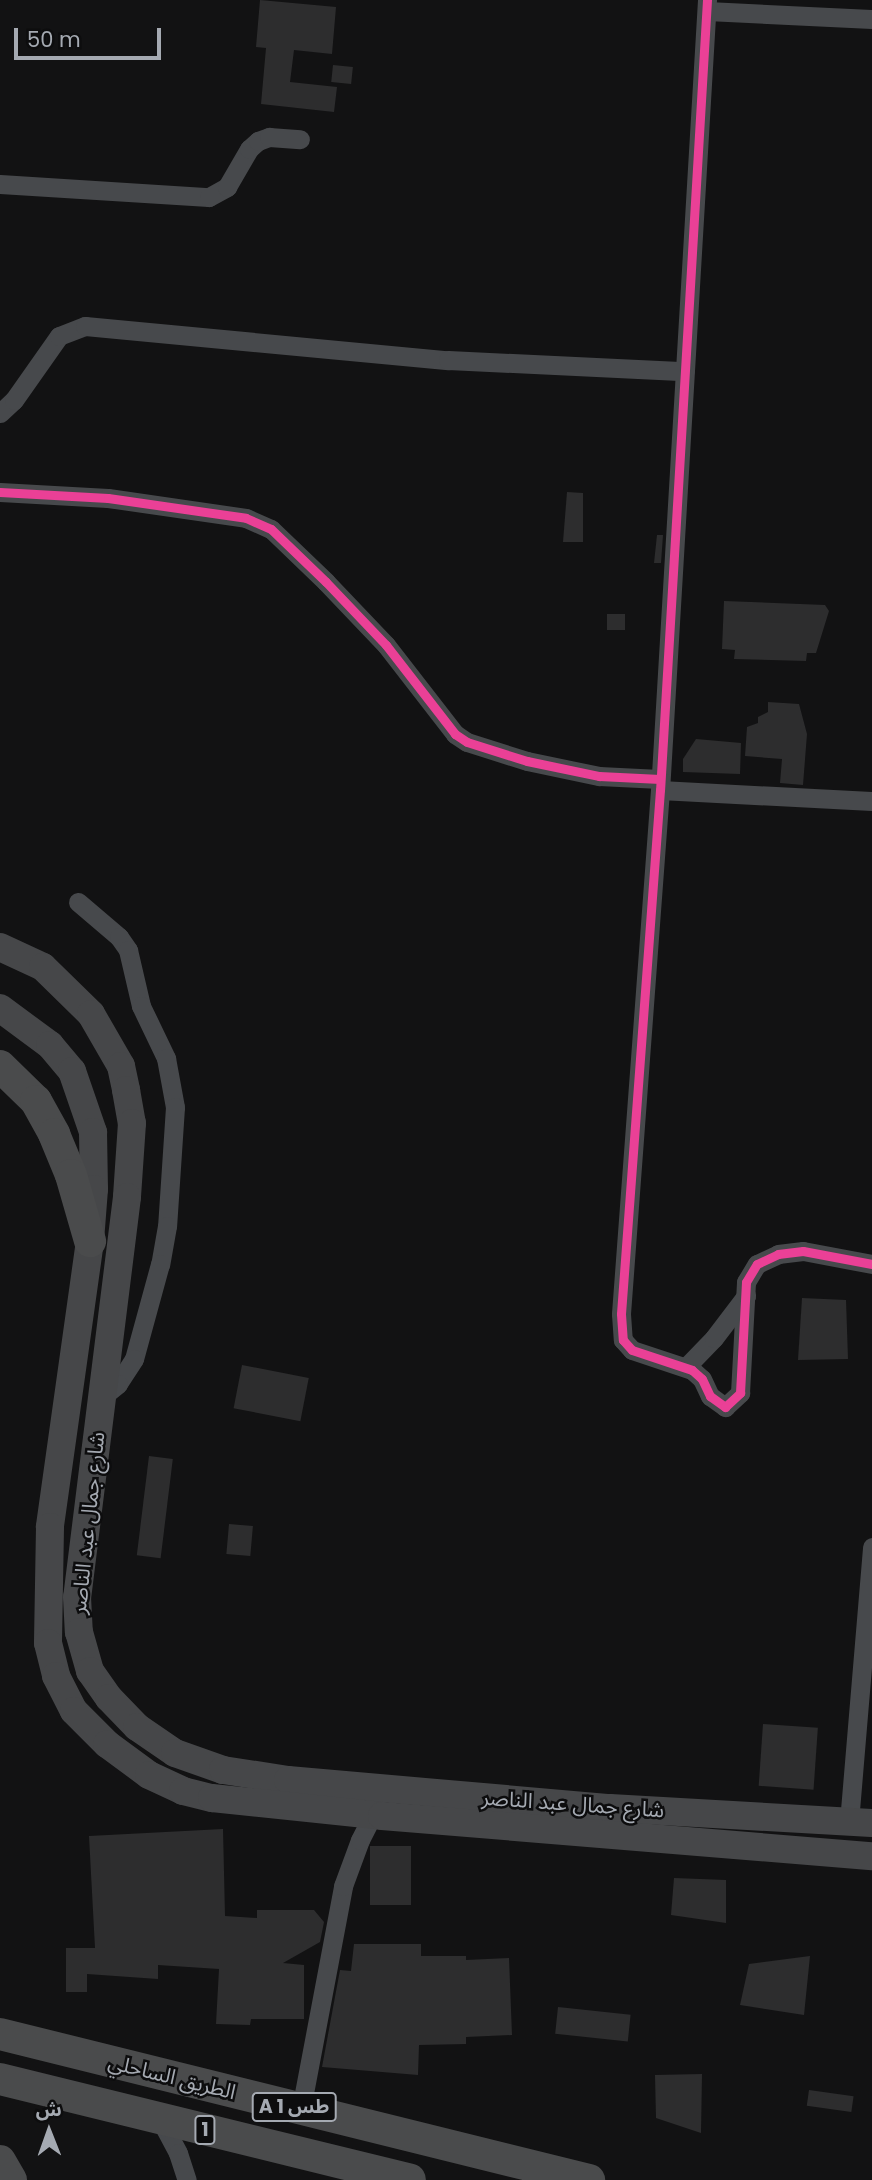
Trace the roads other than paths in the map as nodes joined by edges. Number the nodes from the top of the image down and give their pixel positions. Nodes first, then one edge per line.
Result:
1 (707, 6) edge
2 (872, 19) edge
3 (300, 139) dead end
4 (0, 184) edge
5 (685, 371) junction
6 (0, 413) edge
7 (0, 492) edge
8 (660, 785) junction
9 (872, 801) edge
10 (78, 902) dead end
11 (0, 947) edge
12 (0, 1008) edge
13 (0, 1066) edge
14 (90, 1241) junction
15 (872, 1264) edge
16 (746, 1296) junction
17 (686, 1367) junction
18 (102, 1398) junction
19 (872, 1547) edge
20 (379, 1802) junction
21 (861, 1822) edge
22 (872, 1856) edge
23 (0, 2034) edge
24 (0, 2079) edge
25 (301, 2109) junction
26 (160, 2119) junction
27 (0, 2161) edge
28 (11, 2180) edge
29 (187, 2180) edge
30 (410, 2180) edge
31 (589, 2180) edge

1 - 2 street
1 - 5 street
3 - 4 street
5 - 6 street
5 - 8 street
7 - 8 street
8 - 9 street
8 - 17 street
10 - 18 street
11 - 18 main road, شارع جمال عبد الناصر
12 - 14 main road, شارع جمال عبد الناصر
13 - 14 highway
14 - 20 main road, شارع جمال عبد الناصر
15 - 16 street
16 - 17 street
16 - 17 street
18 - 20 main road, شارع جمال عبد الناصر
19 - 21 street
20 - 21 main road, شارع جمال عبد الناصر
20 - 22 main road, شارع جمال عبد الناصر
20 - 25 street
23 - 25 highway, الطريق الساحلي / A 1 طس
24 - 26 highway, الطريق الساحلي / 1
25 - 31 highway, الطريق الساحلي / A 1 طس
26 - 29 street
26 - 30 highway, الطريق الساحلي / 1
27 - 28 highway

